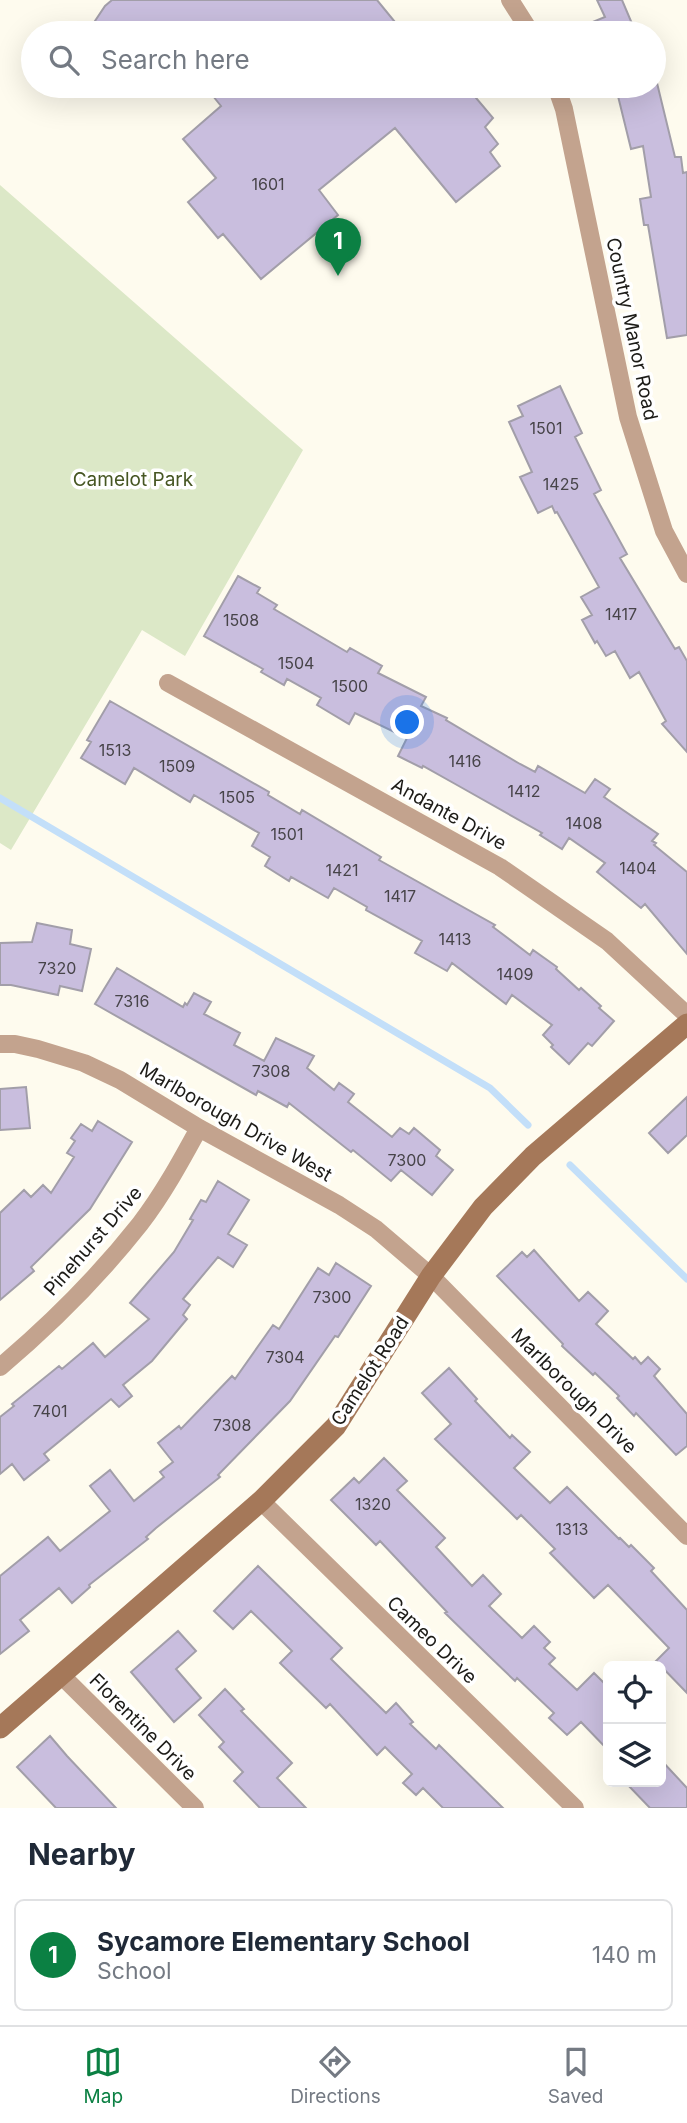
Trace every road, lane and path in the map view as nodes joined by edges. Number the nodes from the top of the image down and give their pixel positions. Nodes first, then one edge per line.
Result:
1 (510, 0) edge
2 (523, 21) edge
3 (560, 98) edge
4 (687, 574) edge
5 (168, 683) dead end
6 (687, 1016) edge
7 (687, 1024) edge
8 (0, 1044) edge
9 (199, 1128) junction
10 (431, 1276) junction
11 (0, 1367) edge
12 (261, 1501) junction
13 (687, 1536) edge
14 (62, 1676) junction
15 (0, 1728) edge
16 (195, 1808) edge
17 (575, 1808) edge

1 - 2 street
3 - 4 street, Country Manor Road
5 - 6 street, Andante Drive
7 - 10 street, Camelot Road
8 - 9 street, Marlborough Drive West
9 - 10 street, Marlborough Drive West
9 - 11 street, Pinehurst Drive
10 - 12 street, Camelot Road
10 - 13 street, Marlborough Drive
12 - 14 street, Camelot Road
12 - 17 street, Cameo Drive
14 - 15 street, Camelot Road
14 - 16 street, Florentine Drive

